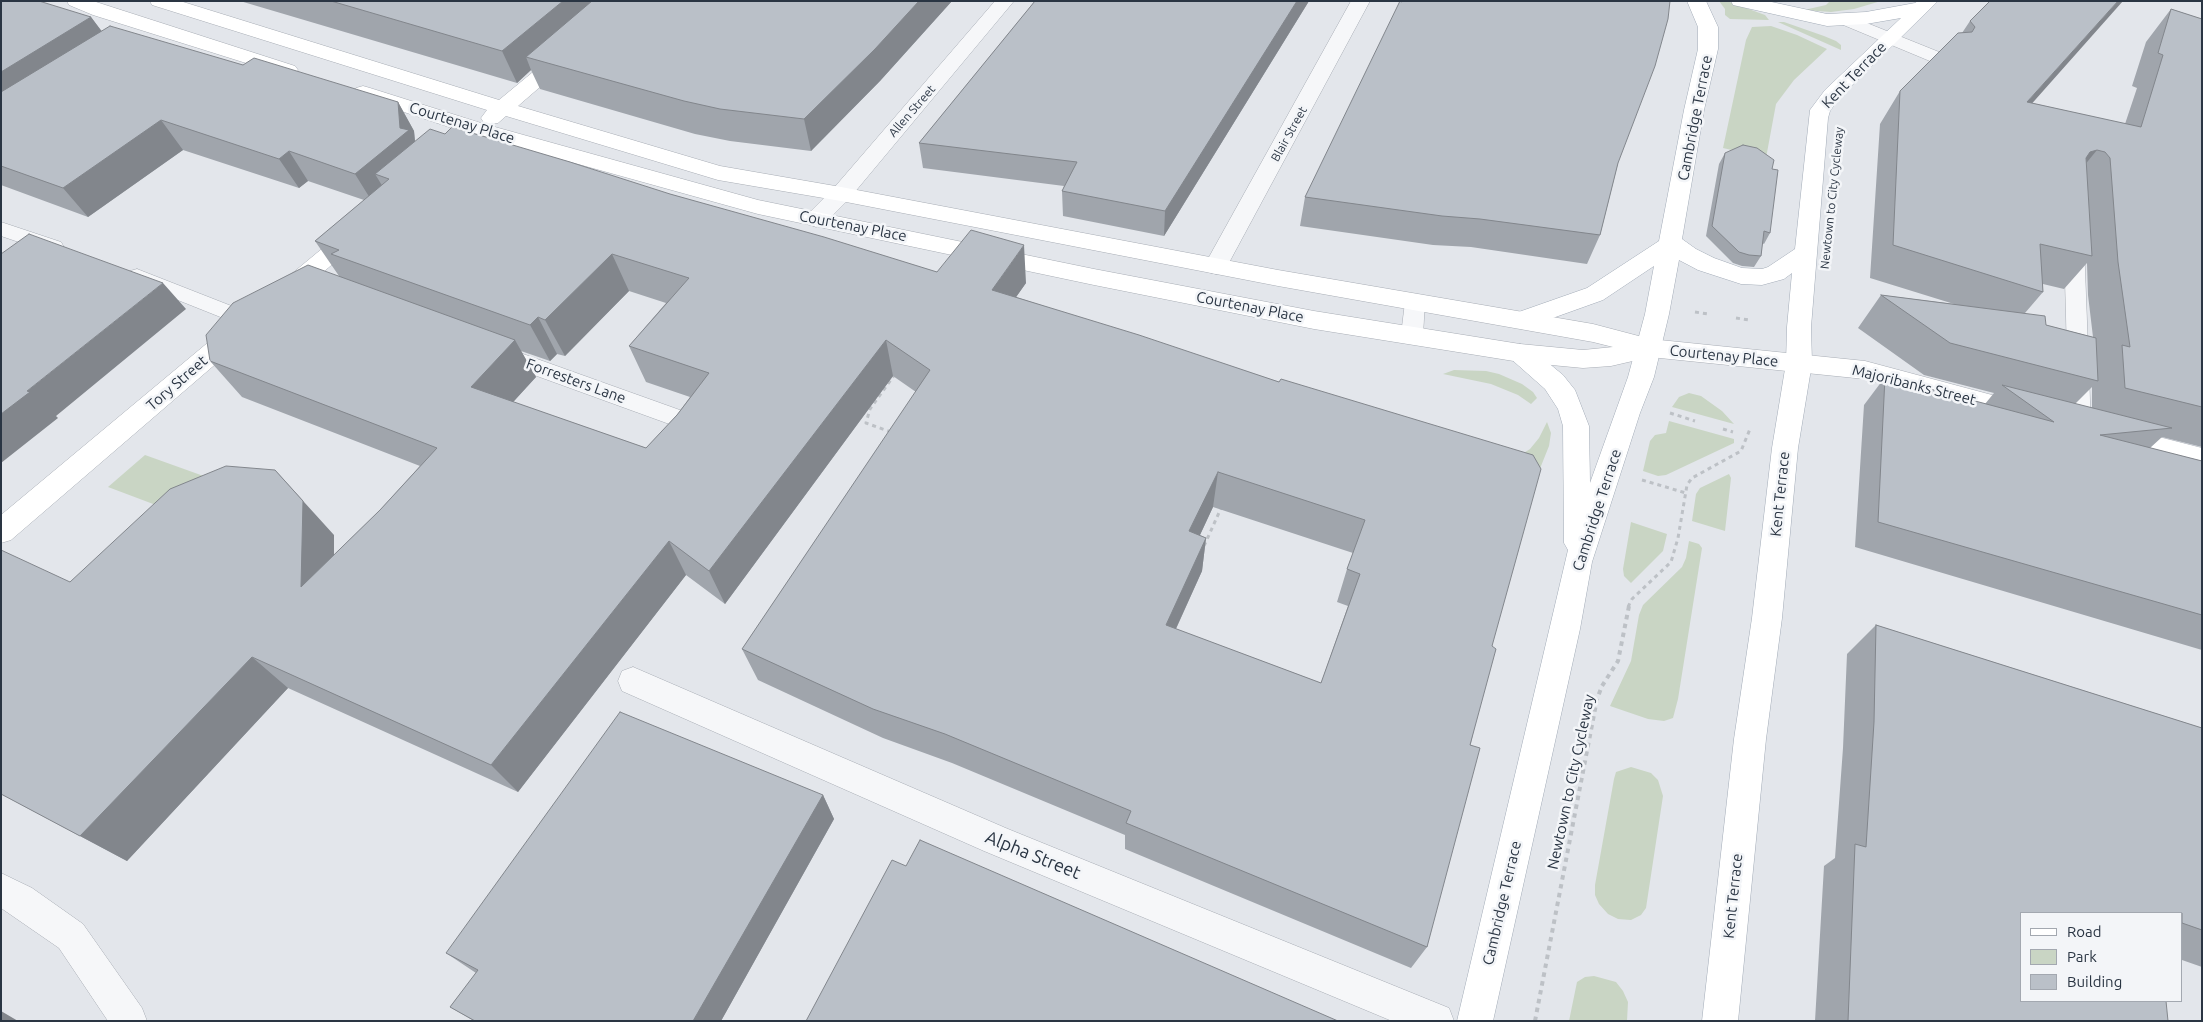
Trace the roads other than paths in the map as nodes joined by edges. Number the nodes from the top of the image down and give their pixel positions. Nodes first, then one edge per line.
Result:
1 (76, 1) edge
2 (158, 1) edge
3 (1005, 1) edge
4 (1361, 1) edge
5 (1696, 1) edge
6 (1740, 1) edge
7 (1926, 5) edge
8 (1847, 20) junction
9 (1890, 38) junction
10 (578, 44) edge
11 (1943, 60) edge
12 (302, 74) edge
13 (340, 85) edge
14 (503, 108) junction
15 (477, 129) junction
16 (456, 148) edge
17 (841, 194) junction
18 (816, 219) junction
19 (369, 221) edge
20 (2073, 228) edge
21 (1, 229) edge
22 (1672, 243) junction
23 (70, 250) edge
24 (1805, 254) junction
25 (1216, 266) junction
26 (122, 270) edge
27 (1415, 302) junction
28 (1522, 320) junction
29 (250, 321) junction
30 (1412, 335) junction
31 (478, 345) edge
32 (1650, 348) junction
33 (1520, 353) junction
34 (1799, 363) junction
35 (683, 420) edge
36 (2080, 426) junction
37 (2202, 460) edge
38 (1, 532) edge
39 (1578, 562) junction
40 (633, 681) dead end
41 (1, 890) edge
42 (129, 1021) edge
43 (1436, 1021) edge
44 (1475, 1021) edge
45 (1720, 1021) edge

1 - 12 street
2 - 14 street, Courtenay Place
3 - 17 street, Allen Street
4 - 25 street, Blair Street
5 - 22 street, Cambridge Terrace
6 - 8 street
7 - 8 street
7 - 9 street, Kent Terrace
8 - 9 lane
9 - 11 lane
9 - 24 street, Kent Terrace
10 - 14 street
13 - 15 street, Courtenay Place
14 - 15 street
14 - 17 street, Courtenay Place
15 - 16 street
15 - 18 street, Courtenay Place
17 - 18 street, Allen Street
17 - 25 street, Courtenay Place
18 - 30 street, Courtenay Place
19 - 29 street, Tory Street
20 - 36 lane
21 - 23 lane
22 - 24 street
22 - 28 street
22 - 32 street, Cambridge Terrace
24 - 34 street, Kent Terrace
25 - 27 street, Courtenay Place
26 - 29 lane
27 - 28 street, Courtenay Place
27 - 30 lane
28 - 32 street, Courtenay Place
29 - 38 street, Tory Street
30 - 33 street, Courtenay Place
31 - 35 lane, Forresters Lane
32 - 33 street, Courtenay Place
32 - 34 street, Courtenay Place
32 - 39 street, Cambridge Terrace
33 - 39 street
34 - 36 street, Majoribanks Street
34 - 45 street, Kent Terrace
36 - 37 street, Majoribanks Street
39 - 44 street, Cambridge Terrace
40 - 43 street, Alpha Street
41 - 42 street

